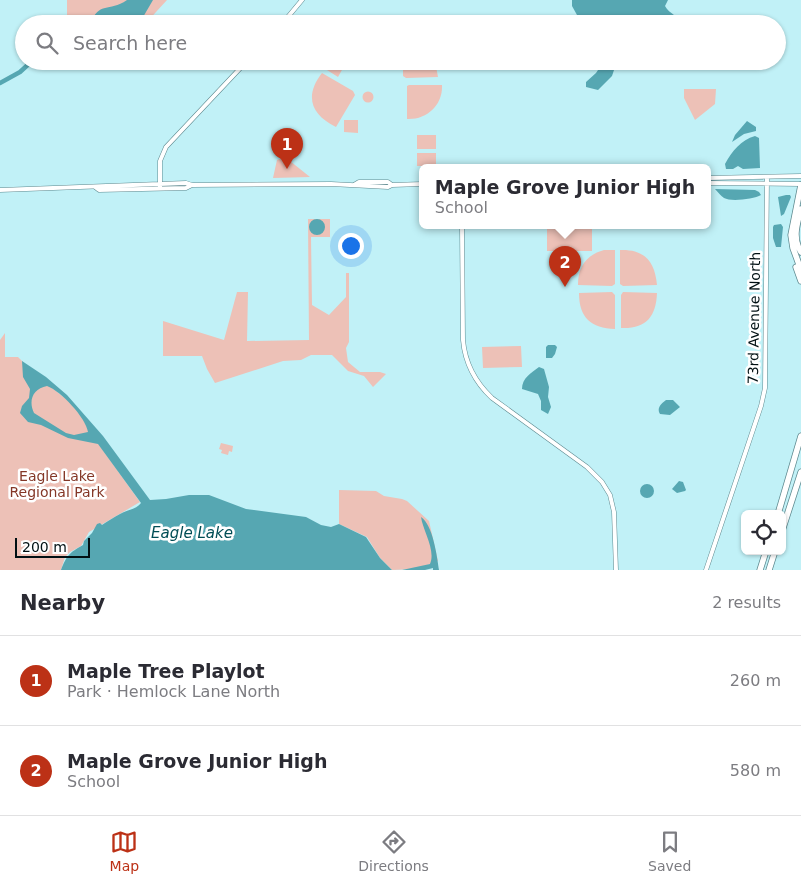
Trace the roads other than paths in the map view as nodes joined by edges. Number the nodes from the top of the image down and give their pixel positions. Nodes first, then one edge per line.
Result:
1 (302, 0) edge
2 (290, 15) edge
3 (239, 70) edge
4 (801, 176) edge
5 (768, 177) junction
6 (711, 178) edge
7 (711, 183) edge
8 (419, 184) edge
9 (767, 185) junction
10 (801, 185) edge
11 (160, 186) junction
12 (0, 190) edge
13 (798, 209) edge
14 (462, 229) edge
15 (801, 252) edge
16 (801, 270) edge
17 (801, 281) edge
18 (801, 436) edge
19 (801, 472) edge
20 (779, 510) edge
21 (786, 519) edge
22 (765, 555) edge
23 (774, 555) edge
24 (616, 570) edge
25 (706, 570) edge
26 (760, 570) edge
27 (769, 570) edge

1 - 2 street
3 - 11 street
4 - 5 street
5 - 6 street
5 - 9 street, 73rd Avenue North
7 - 9 street
8 - 11 street
9 - 10 street
9 - 25 street, 73rd Avenue North
10 - 13 highway
11 - 12 street
13 - 15 highway
13 - 16 highway
13 - 17 highway
14 - 24 street
18 - 20 highway
19 - 21 highway
22 - 26 highway
23 - 27 highway

